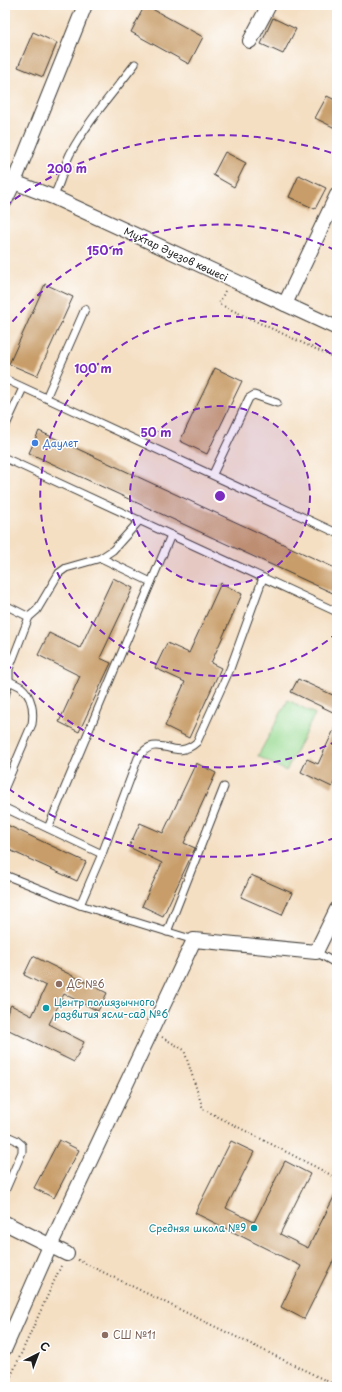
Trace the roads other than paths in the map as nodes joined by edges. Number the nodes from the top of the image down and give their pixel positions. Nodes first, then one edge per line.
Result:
1 (85, 5) edge
2 (269, 5) edge
3 (250, 41) dead end
4 (135, 64) dead end
5 (14, 182) junction
6 (337, 195) edge
7 (53, 197) junction
8 (5, 201) edge
9 (285, 304) junction
10 (85, 309) dead end
11 (337, 328) edge
12 (5, 379) edge
13 (23, 388) junction
14 (46, 398) junction
15 (277, 403) dead end
16 (5, 427) edge
17 (5, 458) edge
18 (213, 474) junction
19 (140, 520) junction
20 (337, 533) edge
21 (171, 535) junction
22 (101, 558) junction
23 (263, 578) junction
24 (151, 582) junction
25 (5, 605) edge
26 (337, 612) edge
27 (29, 617) junction
28 (9, 681) junction
29 (5, 696) edge
30 (5, 787) edge
31 (224, 787) dead end
32 (5, 808) edge
33 (48, 828) junction
34 (102, 854) junction
35 (5, 875) edge
36 (80, 905) junction
37 (337, 909) edge
38 (167, 932) junction
39 (194, 940) junction
40 (316, 952) junction
41 (337, 964) edge
42 (5, 1135) edge
43 (5, 1191) edge
44 (5, 1223) edge
45 (50, 1246) junction
46 (67, 1254) road end
47 (5, 1348) edge

1 - 5 street
2 - 3 street
4 - 7 lane
5 - 7 street, Мұхтар Әуезов көшесі
5 - 8 street
6 - 9 street
7 - 9 street, Мұхтар Әуезов көшесі
9 - 11 street, Мұхтар Әуезов көшесі
10 - 14 lane
12 - 13 lane
13 - 14 lane
13 - 16 lane
14 - 18 lane
15 - 18 lane
17 - 19 lane
18 - 20 lane
19 - 21 lane
19 - 22 lane
21 - 23 lane
21 - 24 lane
22 - 24 lane
22 - 27 lane
23 - 26 lane
23 - 34 lane
24 - 33 lane
25 - 27 lane
27 - 28 lane
28 - 29 lane
28 - 30 lane
31 - 38 lane
32 - 33 lane
33 - 34 lane
34 - 36 lane
35 - 36 lane
36 - 38 lane
37 - 40 street
38 - 39 lane
39 - 40 street
39 - 45 street
40 - 41 lane
42 - 43 lane
44 - 45 street
45 - 46 street
45 - 47 street

